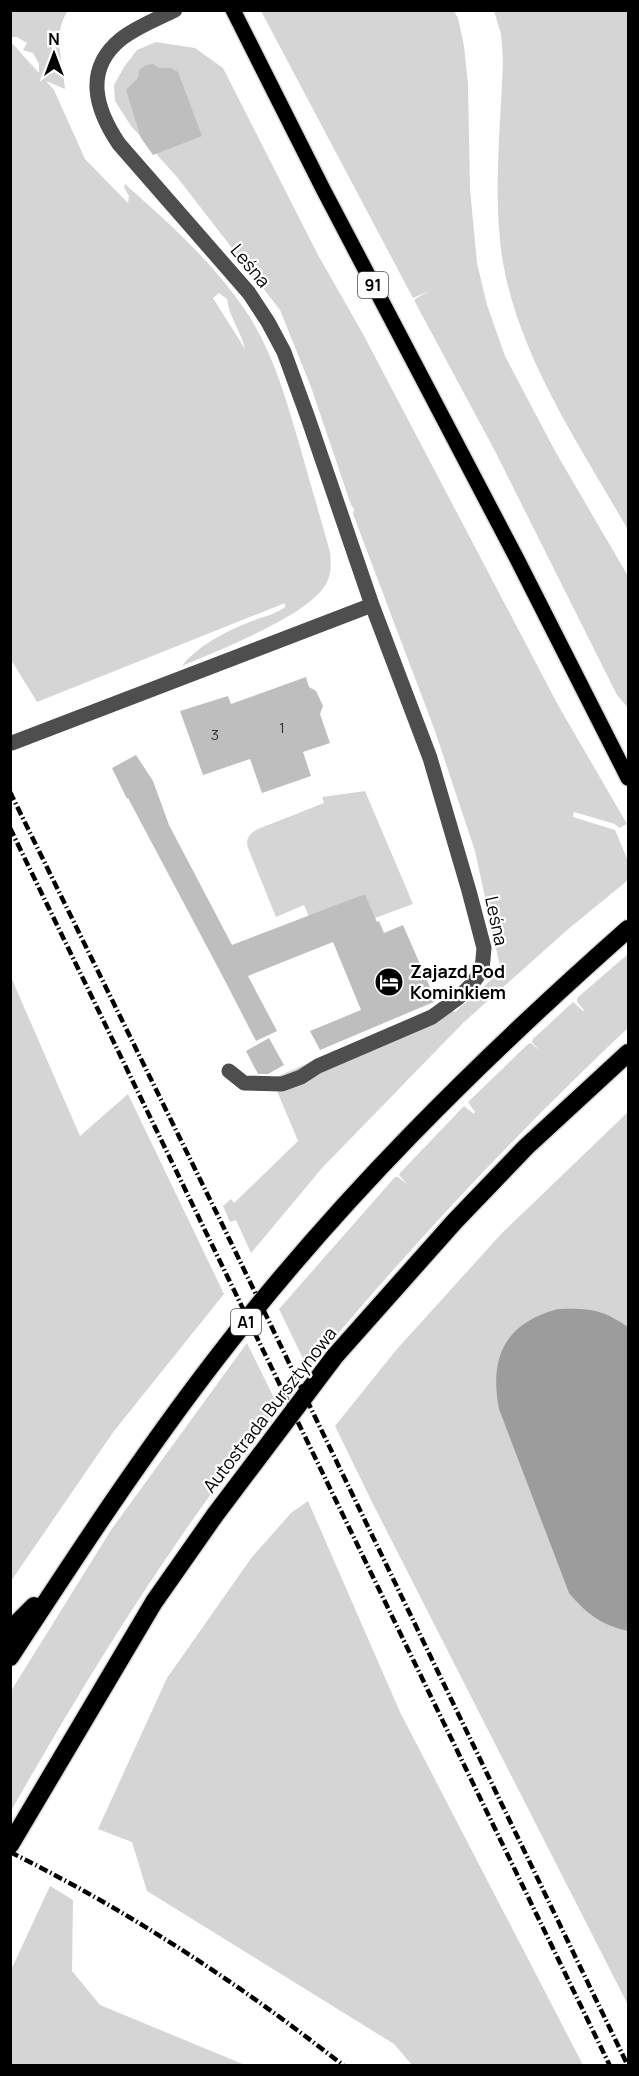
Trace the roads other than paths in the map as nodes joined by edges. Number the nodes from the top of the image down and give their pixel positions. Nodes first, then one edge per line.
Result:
1 (175, 10) edge
2 (233, 10) edge
3 (372, 605) junction
4 (12, 743) dead end
5 (628, 778) edge
6 (628, 929) edge
7 (628, 1053) edge
8 (229, 1071) dead end
9 (63, 1576) junction
10 (10, 1630) edge
11 (10, 1657) edge
12 (10, 1845) edge

1 - 3 street, Leśna
2 - 5 main road, 91
3 - 4 street
3 - 8 street, Leśna
6 - 9 highway, A1
7 - 12 highway, Autostrada Bursztynowa
9 - 10 highway
9 - 11 highway, A1

